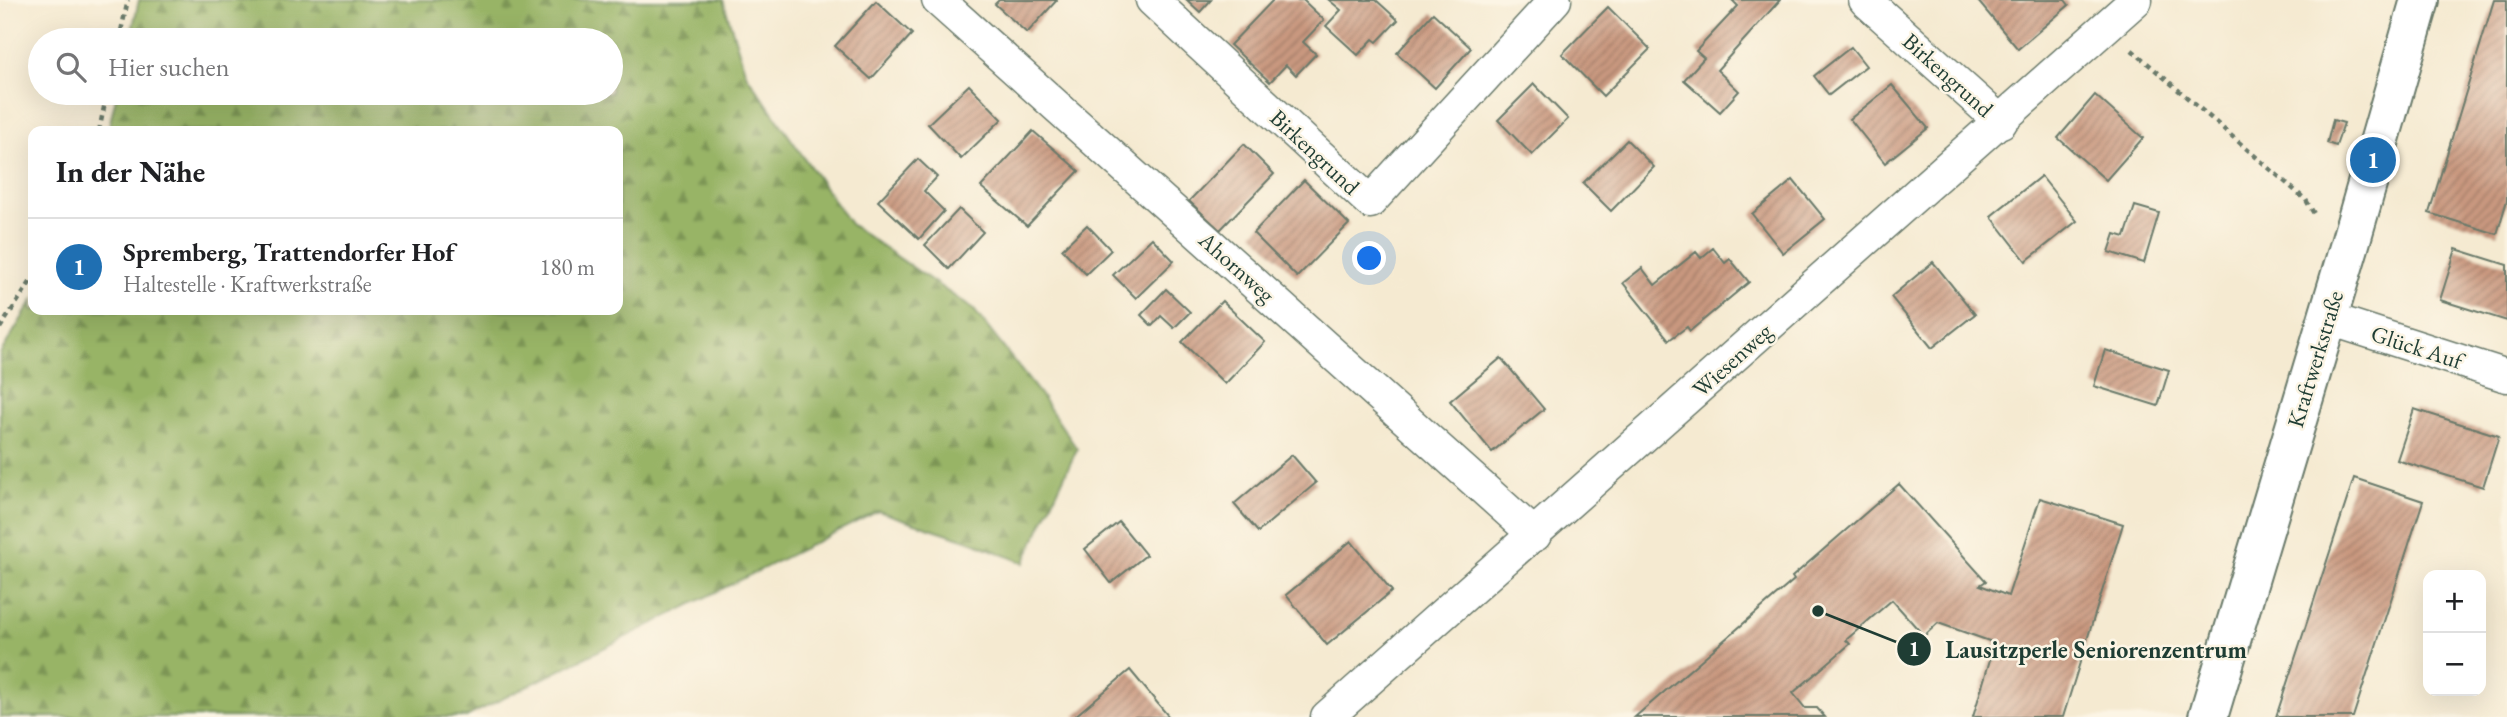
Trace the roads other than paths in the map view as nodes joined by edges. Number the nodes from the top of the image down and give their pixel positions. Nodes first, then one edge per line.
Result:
1 (938, 0) edge
2 (1152, 0) edge
3 (1555, 0) edge
4 (1864, 0) edge
5 (2136, 0) edge
6 (2420, 0) edge
7 (2001, 122) junction
8 (2327, 318) junction
9 (2507, 376) edge
10 (1535, 535) junction
11 (1326, 717) edge
12 (2208, 717) edge

1 - 10 street, Ahornweg
2 - 3 street, Birkengrund
4 - 7 street, Birkengrund
5 - 7 street, Wiesenweg
6 - 8 main road, Kraftwerkstraße
7 - 10 street, Wiesenweg
8 - 9 street, Glück Auf
8 - 12 main road, Kraftwerkstraße
10 - 11 street, Wiesenweg

